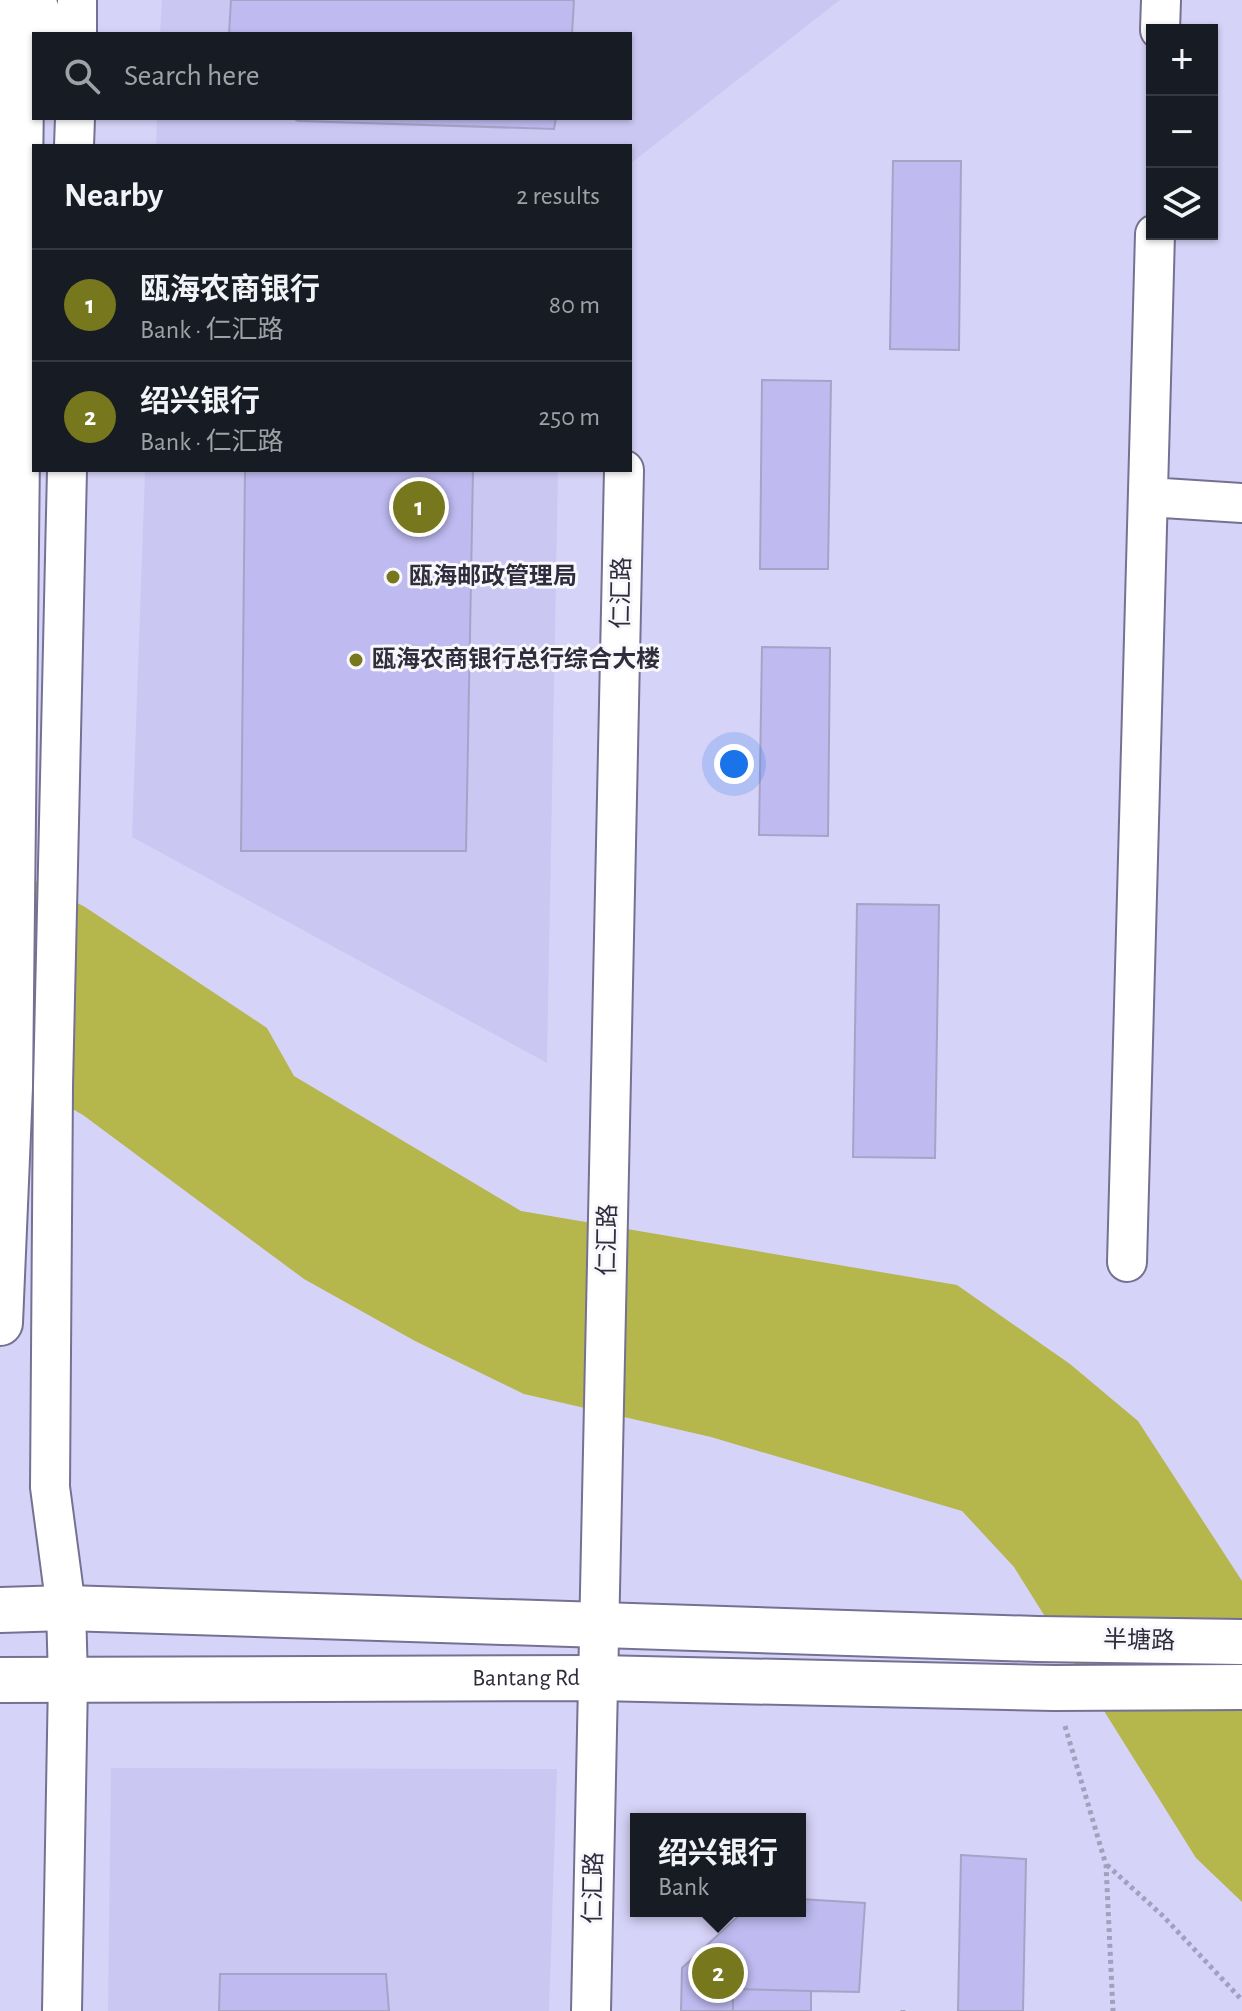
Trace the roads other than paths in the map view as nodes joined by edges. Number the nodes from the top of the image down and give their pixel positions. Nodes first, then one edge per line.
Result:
1 (22, 0) edge
2 (36, 0) edge
3 (77, 0) edge
4 (1161, 0) edge
5 (1160, 24) edge
6 (48, 32) edge
7 (77, 32) edge
8 (75, 120) edge
9 (74, 144) edge
10 (1155, 240) edge
11 (67, 472) edge
12 (624, 472) edge
13 (1148, 497) junction
14 (1242, 503) edge
15 (1127, 1262) dead end
16 (0, 1323) edge
17 (66, 1608) junction
18 (0, 1610) edge
19 (599, 1624) junction
20 (1242, 1642) edge
21 (598, 1678) junction
22 (0, 1680) edge
23 (68, 1680) junction
24 (1242, 1687) edge
25 (1054, 1688) joint
26 (62, 2011) edge
27 (591, 2011) edge

1 - 16 main road
2 - 6 street
3 - 7 street
4 - 5 street
8 - 9 street
10 - 13 street
11 - 17 street
12 - 19 street, 仁汇路
13 - 14 street
13 - 15 street
17 - 18 main road
17 - 19 main road
17 - 23 street
19 - 20 main road, 半塘路
19 - 21 street, 仁汇路
21 - 23 main road, Bantang Rd
21 - 25 main road, Bantang Rd
21 - 27 street, 仁汇路
22 - 23 main road, Bantang Rd
23 - 26 street
24 - 25 main road, 半塘路

